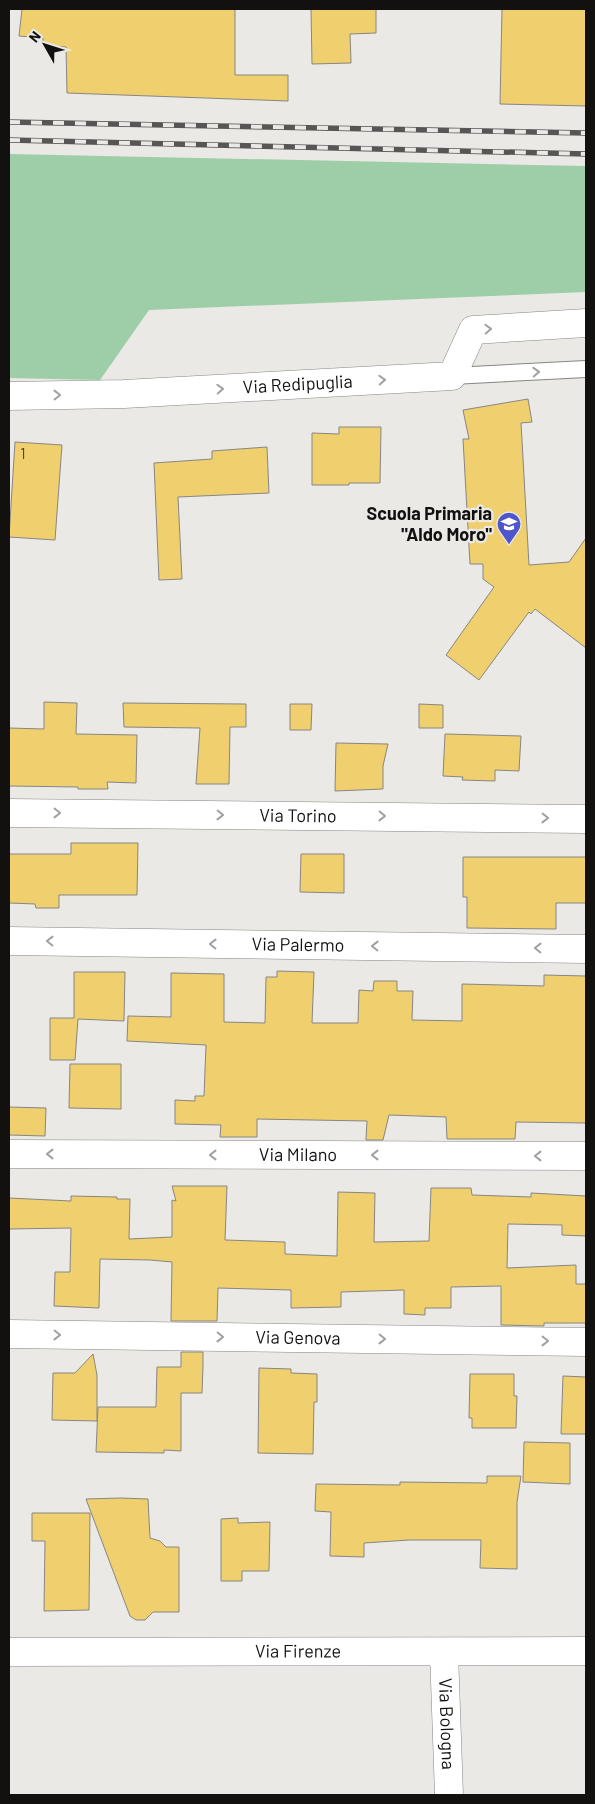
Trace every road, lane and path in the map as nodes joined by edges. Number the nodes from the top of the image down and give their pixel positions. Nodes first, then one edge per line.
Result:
1 (586, 323) edge
2 (586, 369) edge
3 (452, 376) junction
4 (9, 396) edge
5 (9, 813) edge
6 (586, 818) edge
7 (9, 941) edge
8 (586, 948) edge
9 (9, 1154) edge
10 (586, 1156) edge
11 (9, 1334) edge
12 (586, 1342) edge
13 (586, 1651) edge
14 (9, 1652) edge
15 (444, 1652) junction
16 (449, 1795) edge

3 -> 1 street
3 -> 2 lane, Via Redipuglia
4 -> 3 street, Via Redipuglia
5 -> 6 street, Via Torino
8 -> 7 street, Via Palermo
10 -> 9 street, Via Milano
11 -> 12 street, Via Genova
13 - 15 street, Via Firenze
14 - 15 street, Via Firenze
15 - 16 street, Via Bologna

